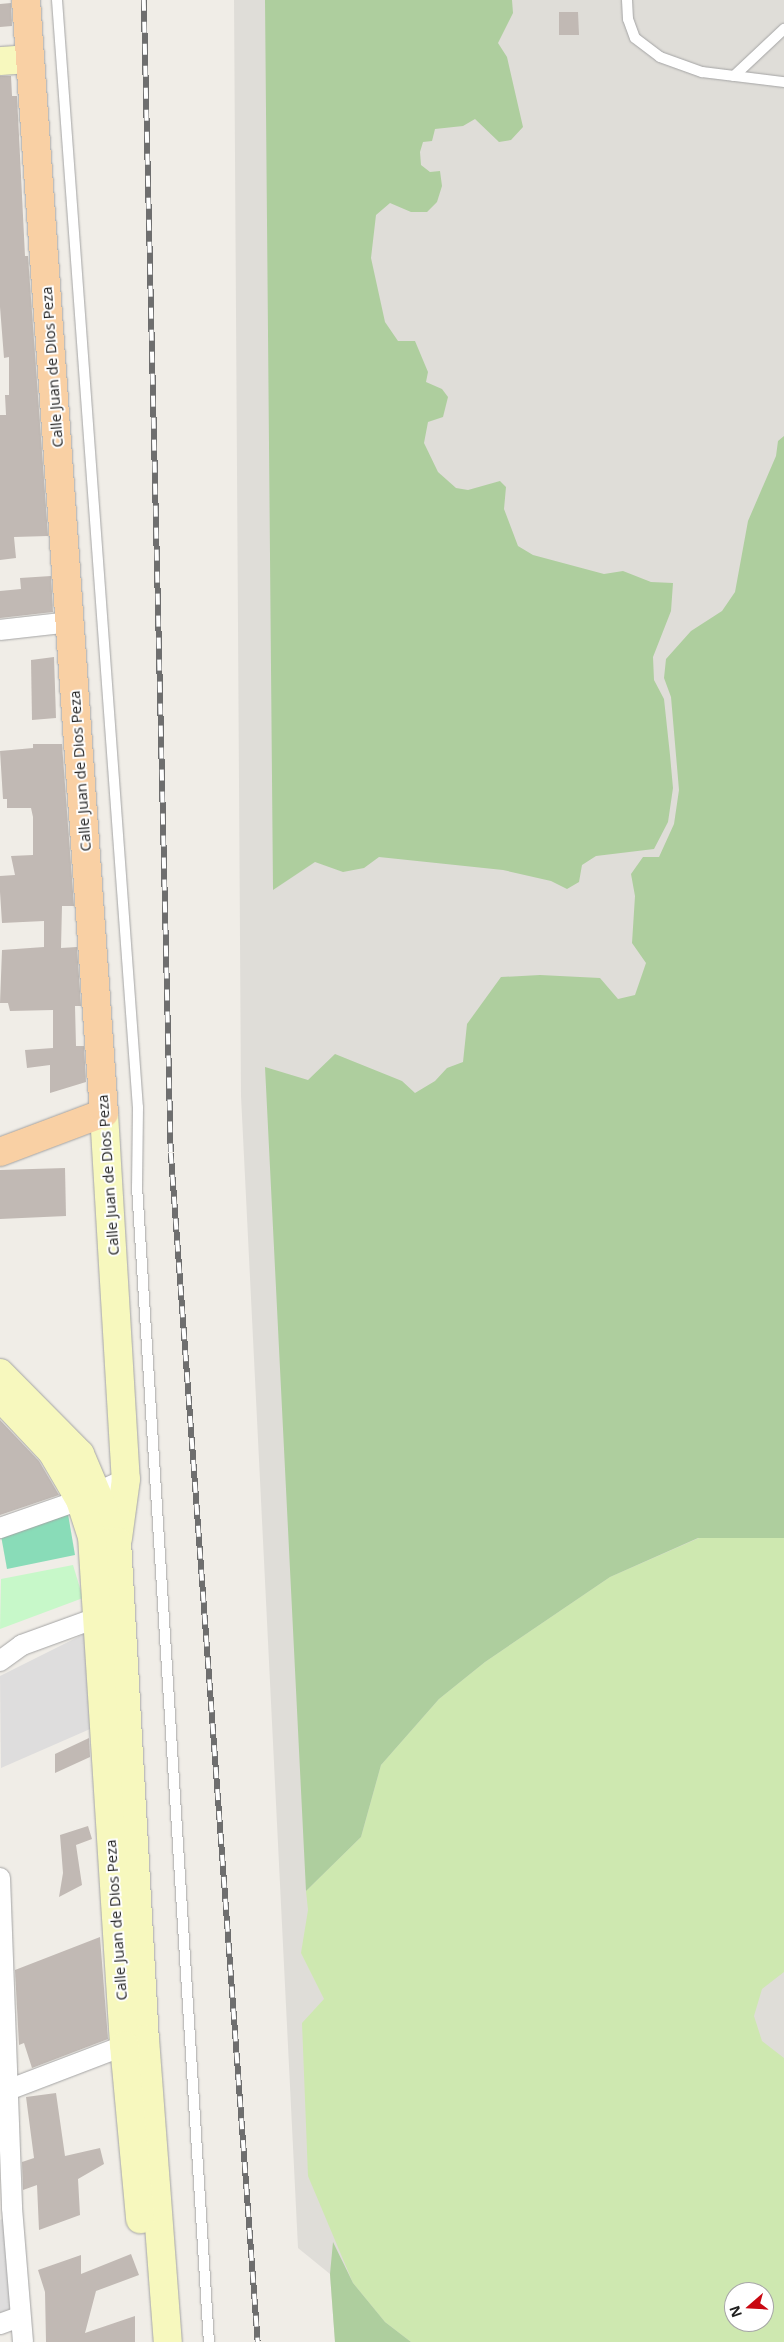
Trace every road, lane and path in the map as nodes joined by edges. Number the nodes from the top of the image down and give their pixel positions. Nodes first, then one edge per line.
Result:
1 (26, 0) edge
2 (57, 0) edge
3 (627, 0) edge
4 (784, 29) edge
5 (0, 46) edge
6 (30, 52) junction
7 (0, 61) edge
8 (734, 76) junction
9 (784, 82) edge
10 (70, 622) junction
11 (0, 630) edge
12 (103, 1104) junction
13 (0, 1133) edge
14 (0, 1152) edge
15 (0, 1373) edge
16 (6, 1398) edge
17 (126, 1479) junction
18 (90, 1496) junction
19 (0, 1528) edge
20 (117, 1542) junction
21 (109, 1613) junction
22 (0, 1643) edge
23 (22, 1645) junction
24 (0, 1661) edge
25 (0, 1878) edge
26 (1, 1905) edge
27 (135, 2042) junction
28 (4, 2091) edge
29 (6, 2210) edge
30 (20, 2317) junction
31 (0, 2324) edge
32 (22, 2342) edge
33 (150, 2342) edge
34 (168, 2342) edge
35 (209, 2342) edge

1 - 6 main road, Calle Juan de Dios Peza
2 - 35 lane
3 - 8 lane
4 - 8 lane
5 - 6 main road
6 - 7 main road
6 - 10 main road, Calle Juan de Dios Peza
8 - 9 lane
10 - 11 street
10 - 12 main road, Calle Juan de Dios Peza
12 - 13 main road
12 - 14 main road
12 - 17 main road, Calle Juan de Dios Peza
15 - 16 main road
16 - 18 main road
17 - 18 street
17 - 20 main road, Calle Juan de Dios Peza
18 - 19 street
18 - 20 main road, Calle Juan de Dios Peza
18 - 21 main road, Calle Juan de Dios Peza
20 - 21 main road, Calle Juan de Dios Peza
21 - 23 street
21 - 27 main road, Calle Juan de Dios Peza
22 - 23 street
23 - 24 street
25 - 26 street
26 - 28 street
27 - 28 street
27 - 33 main road, Calle Juan de Dios Peza
27 - 34 main road, Calle Juan de Dios Peza
28 - 29 street
29 - 30 street
30 - 31 street
30 - 32 street

